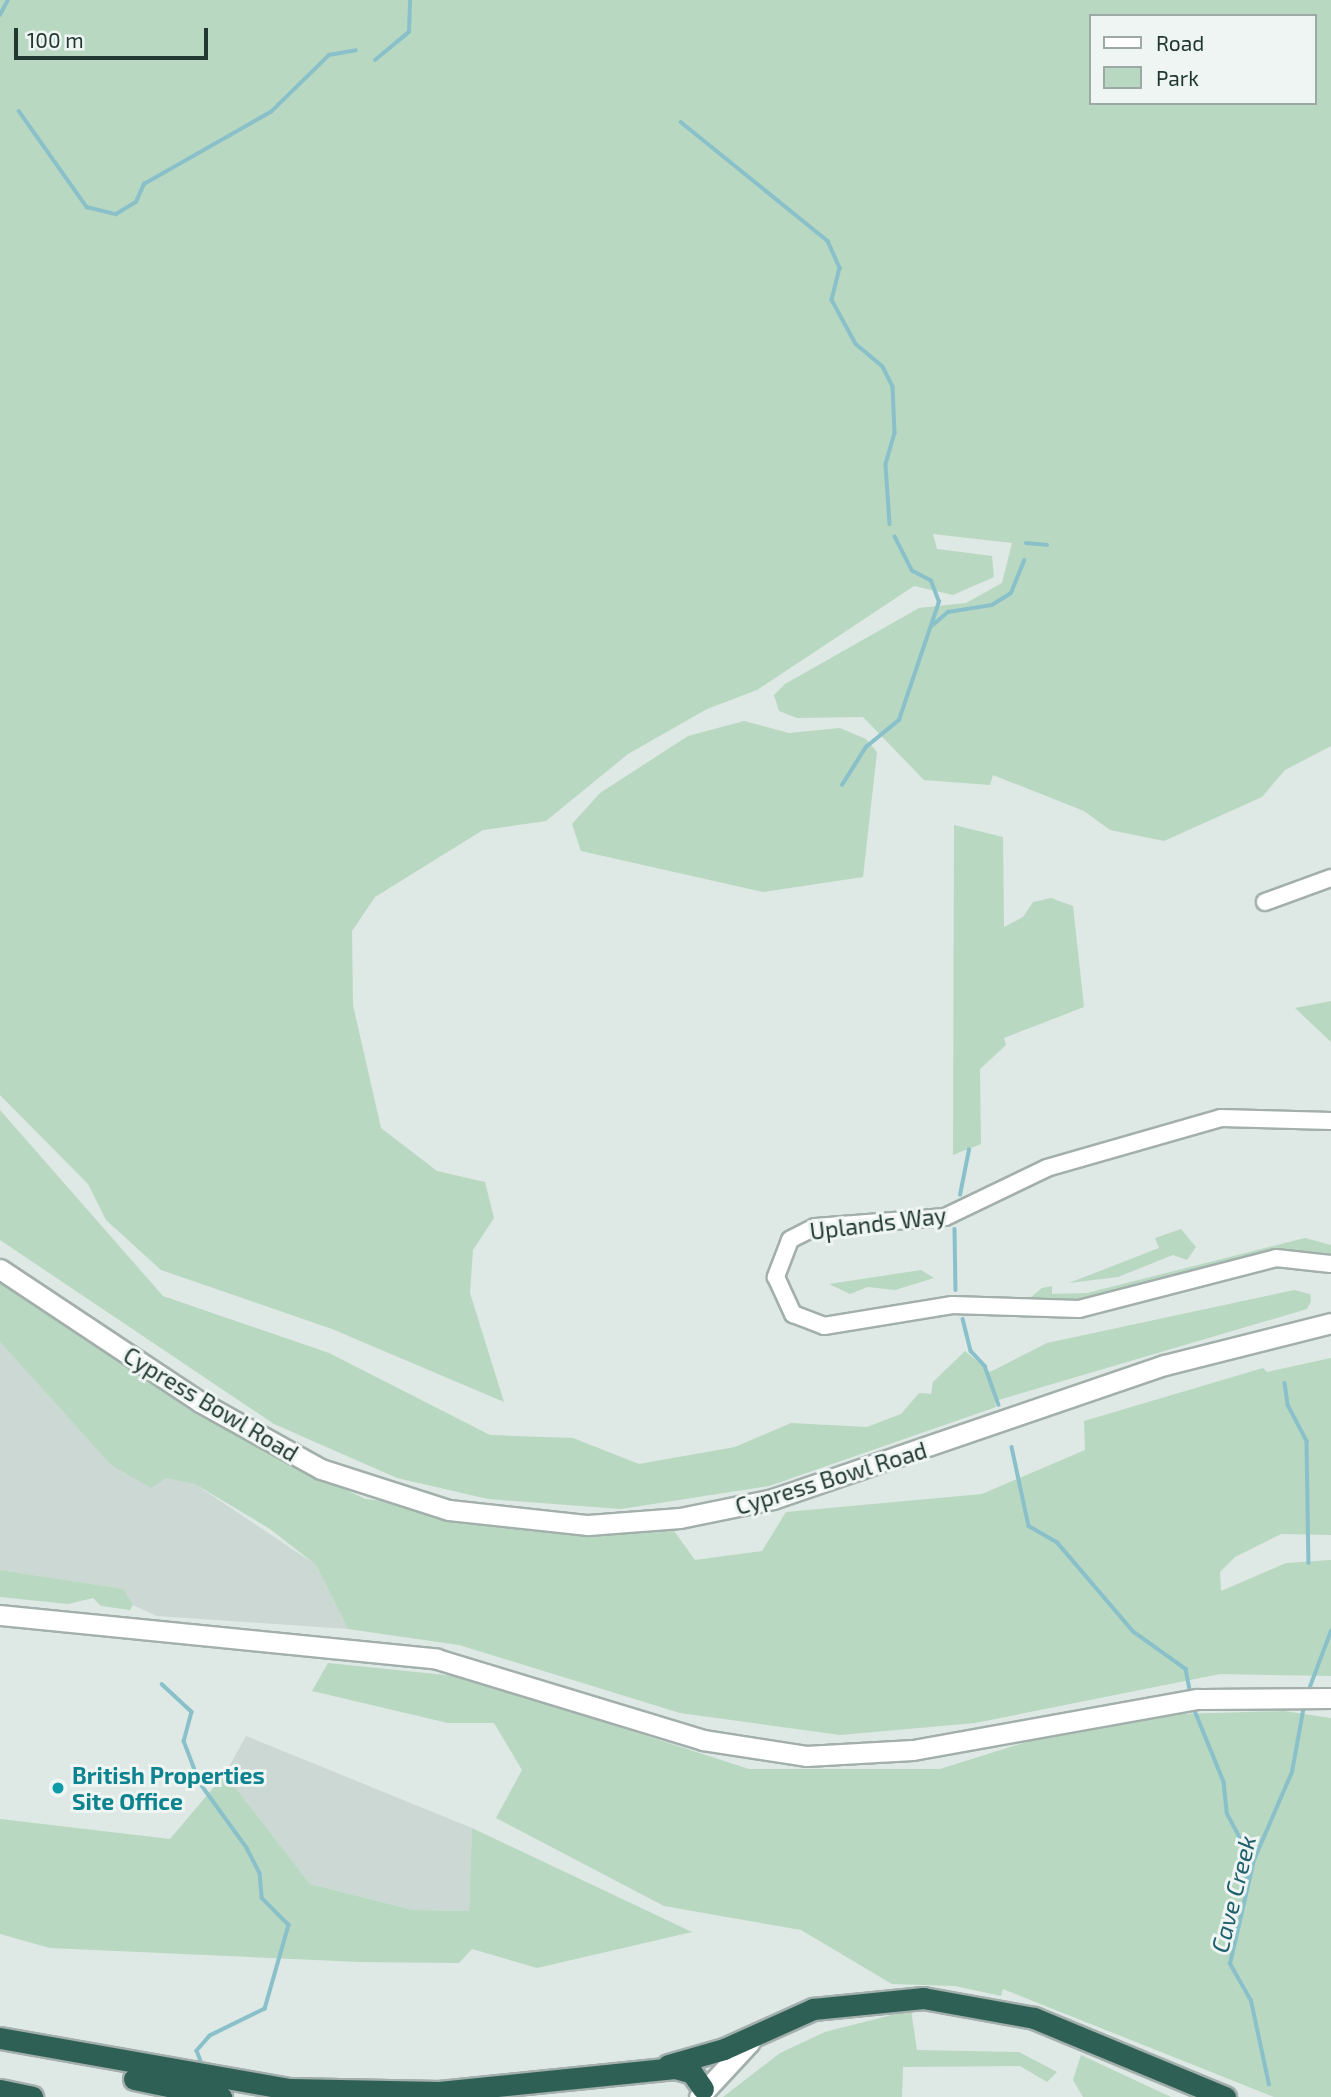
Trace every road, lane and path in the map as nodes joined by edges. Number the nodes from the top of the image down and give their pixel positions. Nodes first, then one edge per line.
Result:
1 (1331, 878) edge
2 (1265, 902) dead end
3 (1331, 1121) edge
4 (1331, 1264) edge
5 (0, 1269) edge
6 (1331, 1323) edge
7 (0, 1615) edge
8 (1331, 1698) edge
9 (779, 2023) junction
10 (0, 2038) edge
11 (0, 2046) edge
12 (638, 2071) junction
13 (0, 2090) edge
14 (701, 2093) edge
15 (32, 2097) edge
16 (221, 2097) edge
17 (1225, 2097) edge

1 - 2 street
3 - 4 street, Uplands Way
5 - 6 street, Cypress Bowl Road
7 - 8 street
9 - 12 highway
9 - 14 street
9 - 17 highway
10 - 12 highway
11 - 16 highway
12 - 14 highway
13 - 15 highway

